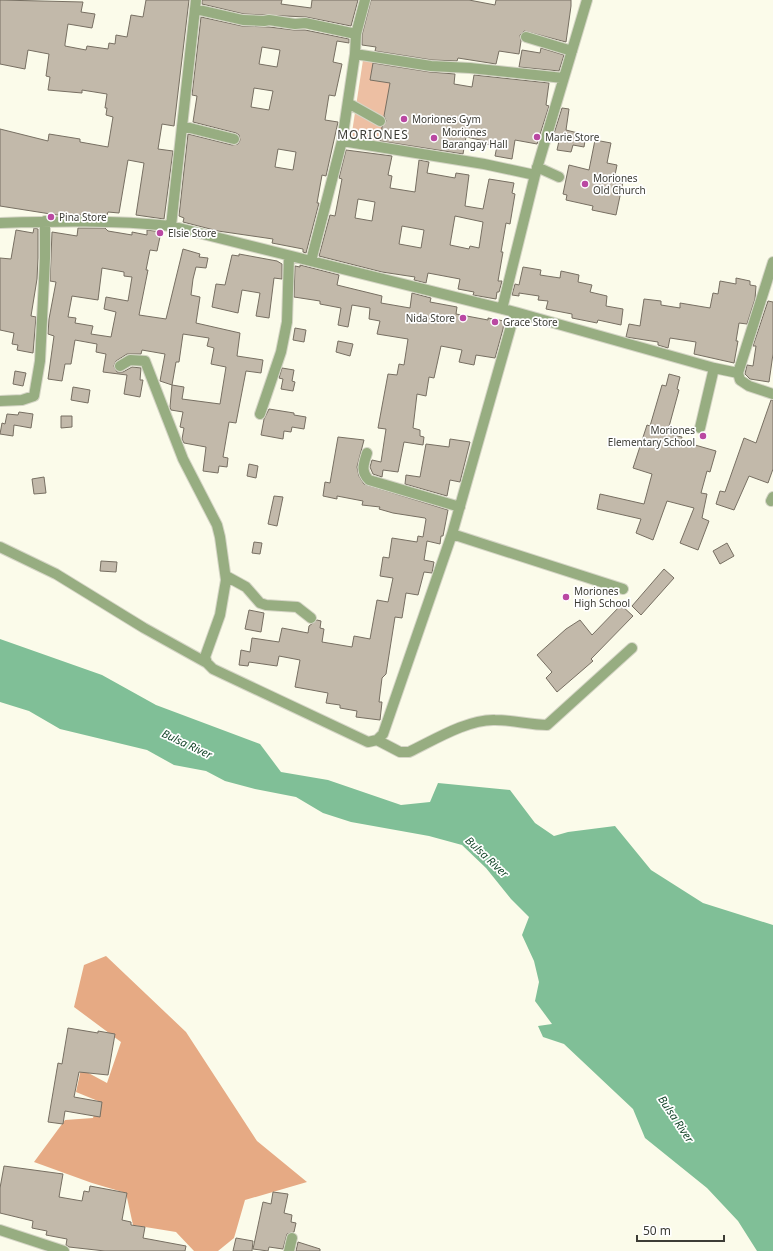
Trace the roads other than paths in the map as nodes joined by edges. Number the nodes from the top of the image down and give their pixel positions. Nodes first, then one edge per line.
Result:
1 (366, 0) edge
2 (587, 0) edge
3 (196, 5) edge
4 (356, 34) junction
5 (526, 37) dead end
6 (572, 50) junction
7 (355, 54) junction
8 (563, 78) junction
9 (348, 103) junction
10 (380, 121) dead end
11 (182, 126) junction
12 (234, 139) dead end
13 (342, 141) junction
14 (536, 171) junction
15 (558, 177) dead end
16 (45, 221) junction
17 (0, 223) edge
18 (171, 226) junction
19 (289, 256) junction
20 (311, 261) junction
21 (773, 262) edge
22 (502, 309) junction
23 (515, 312) junction
24 (120, 366) dead end
25 (714, 368) junction
26 (738, 373) junction
27 (773, 394) edge
28 (0, 401) edge
29 (260, 414) dead end
30 (700, 428) dead end
31 (367, 453) dead end
32 (460, 507) junction
33 (452, 534) junction
34 (0, 548) edge
35 (226, 576) junction
36 (623, 588) dead end
37 (311, 618) dead end
38 (632, 648) dead end
39 (207, 663) junction
40 (377, 740) junction
41 (0, 1230) edge
42 (292, 1238) dead end
43 (64, 1251) edge
44 (289, 1251) edge

1 - 4 street
2 - 6 street
3 - 4 street
3 - 11 street
4 - 7 street
5 - 6 street
6 - 8 street
7 - 8 street
7 - 9 street
8 - 14 street
9 - 10 street
9 - 13 street
11 - 12 street
11 - 18 street
13 - 14 street
13 - 20 street
14 - 15 street
14 - 22 street
16 - 17 street
16 - 18 street
16 - 28 street
18 - 19 street
19 - 20 street
19 - 29 street
20 - 22 street
21 - 26 street
22 - 23 street
23 - 25 street
23 - 32 street
24 - 35 street
25 - 26 street
25 - 30 street
26 - 27 street
31 - 32 street
32 - 33 street
33 - 36 street
33 - 40 street
34 - 39 street
35 - 37 street
35 - 39 street
38 - 40 street
39 - 40 street
41 - 43 street
42 - 44 street

